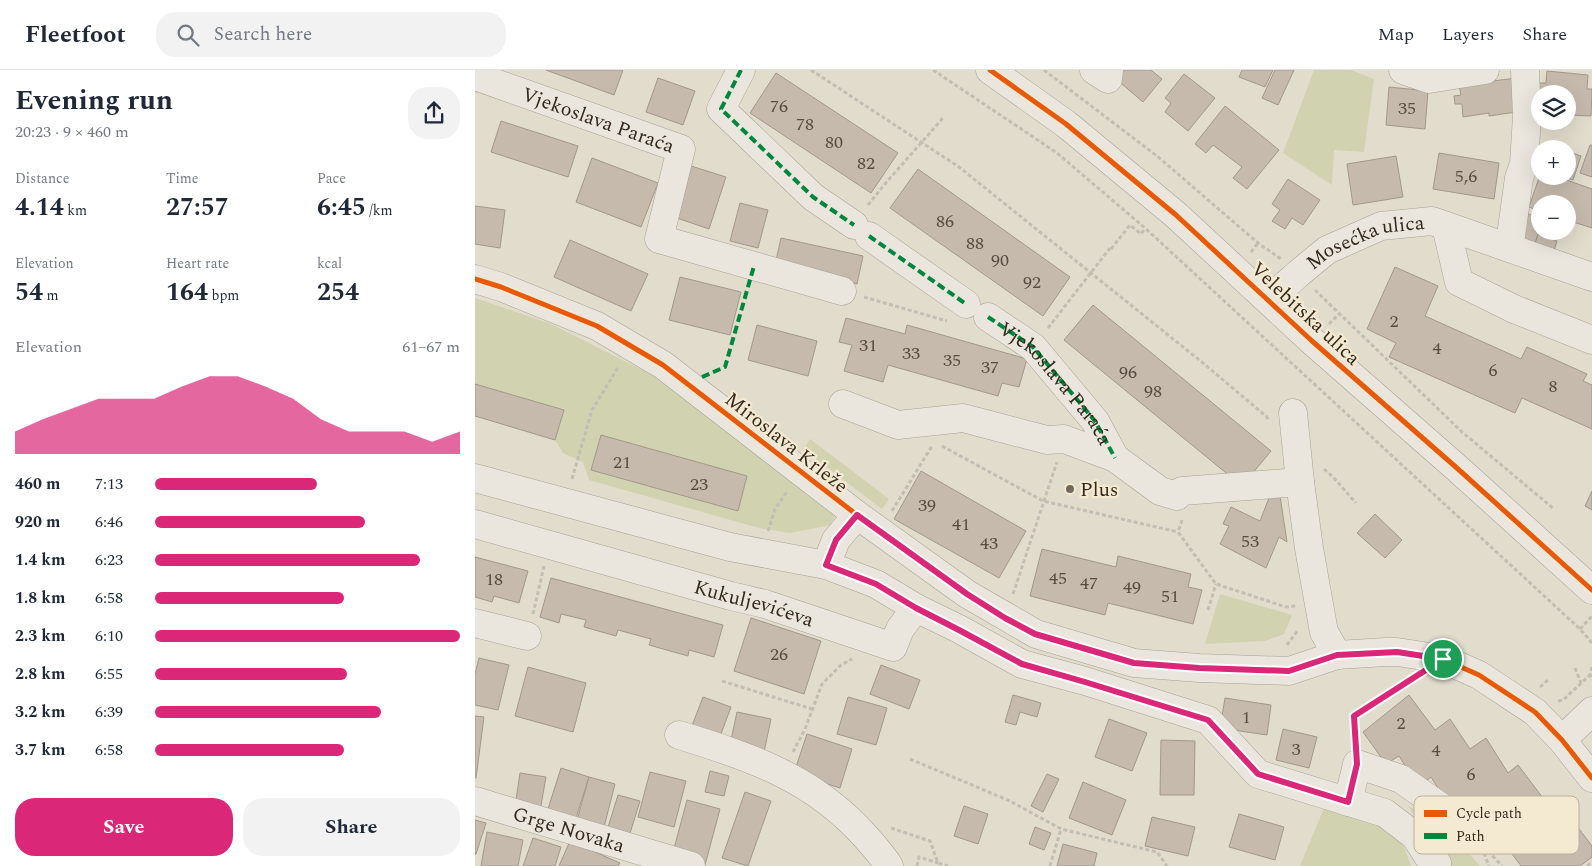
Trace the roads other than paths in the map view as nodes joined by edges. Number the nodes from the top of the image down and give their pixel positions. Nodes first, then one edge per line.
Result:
1 (741, 70) edge
2 (990, 70) edge
3 (1094, 70) edge
4 (1109, 70) edge
5 (1403, 70) edge
6 (1485, 70) edge
7 (1525, 70) edge
8 (475, 76) edge
9 (1446, 226) junction
10 (1511, 236) dead end
11 (1592, 277) edge
12 (475, 279) edge
13 (842, 291) dead end
14 (1269, 300) junction
15 (1592, 340) edge
16 (843, 404) dead end
17 (1293, 413) dead end
18 (1115, 458) junction
19 (1311, 475) junction
20 (475, 478) edge
21 (857, 515) junction
22 (475, 524) edge
23 (826, 565) junction
24 (1592, 590) edge
25 (916, 608) junction
26 (475, 624) edge
27 (527, 636) road end
28 (1337, 655) junction
29 (1592, 711) edge
30 (679, 735) dead end
31 (1562, 740) junction
32 (1592, 778) edge
33 (1424, 796) edge
34 (475, 801) edge
35 (1348, 802) junction
36 (1414, 835) edge
37 (1427, 854) edge
38 (691, 866) edge
39 (889, 866) edge
40 (1437, 866) edge

1 - 18 street, Vjekoslava Paraća
2 - 14 street, Velebitska ulica
3 - 4 street
5 - 6 street
7 - 10 street
8 - 13 street, Vjekoslava Paraća
9 - 11 street, Mosećka ulica
9 - 14 street, Mosećka ulica
9 - 15 street, Mosećka ulica
12 - 21 street, Miroslava Krleže
14 - 24 street, Velebitska ulica
16 - 18 street
17 - 19 street
18 - 19 street
19 - 28 street
20 - 23 street
21 - 23 street
21 - 28 street, Miroslava Krleže
22 - 25 street, Kukuljevićeva
23 - 25 street
25 - 35 street
26 - 27 street
28 - 31 street, Miroslava Krleže
29 - 31 street
30 - 39 street
31 - 32 street, Miroslava Krleže
33 - 35 street
34 - 38 street, Grge Novaka
35 - 36 street
37 - 40 street

